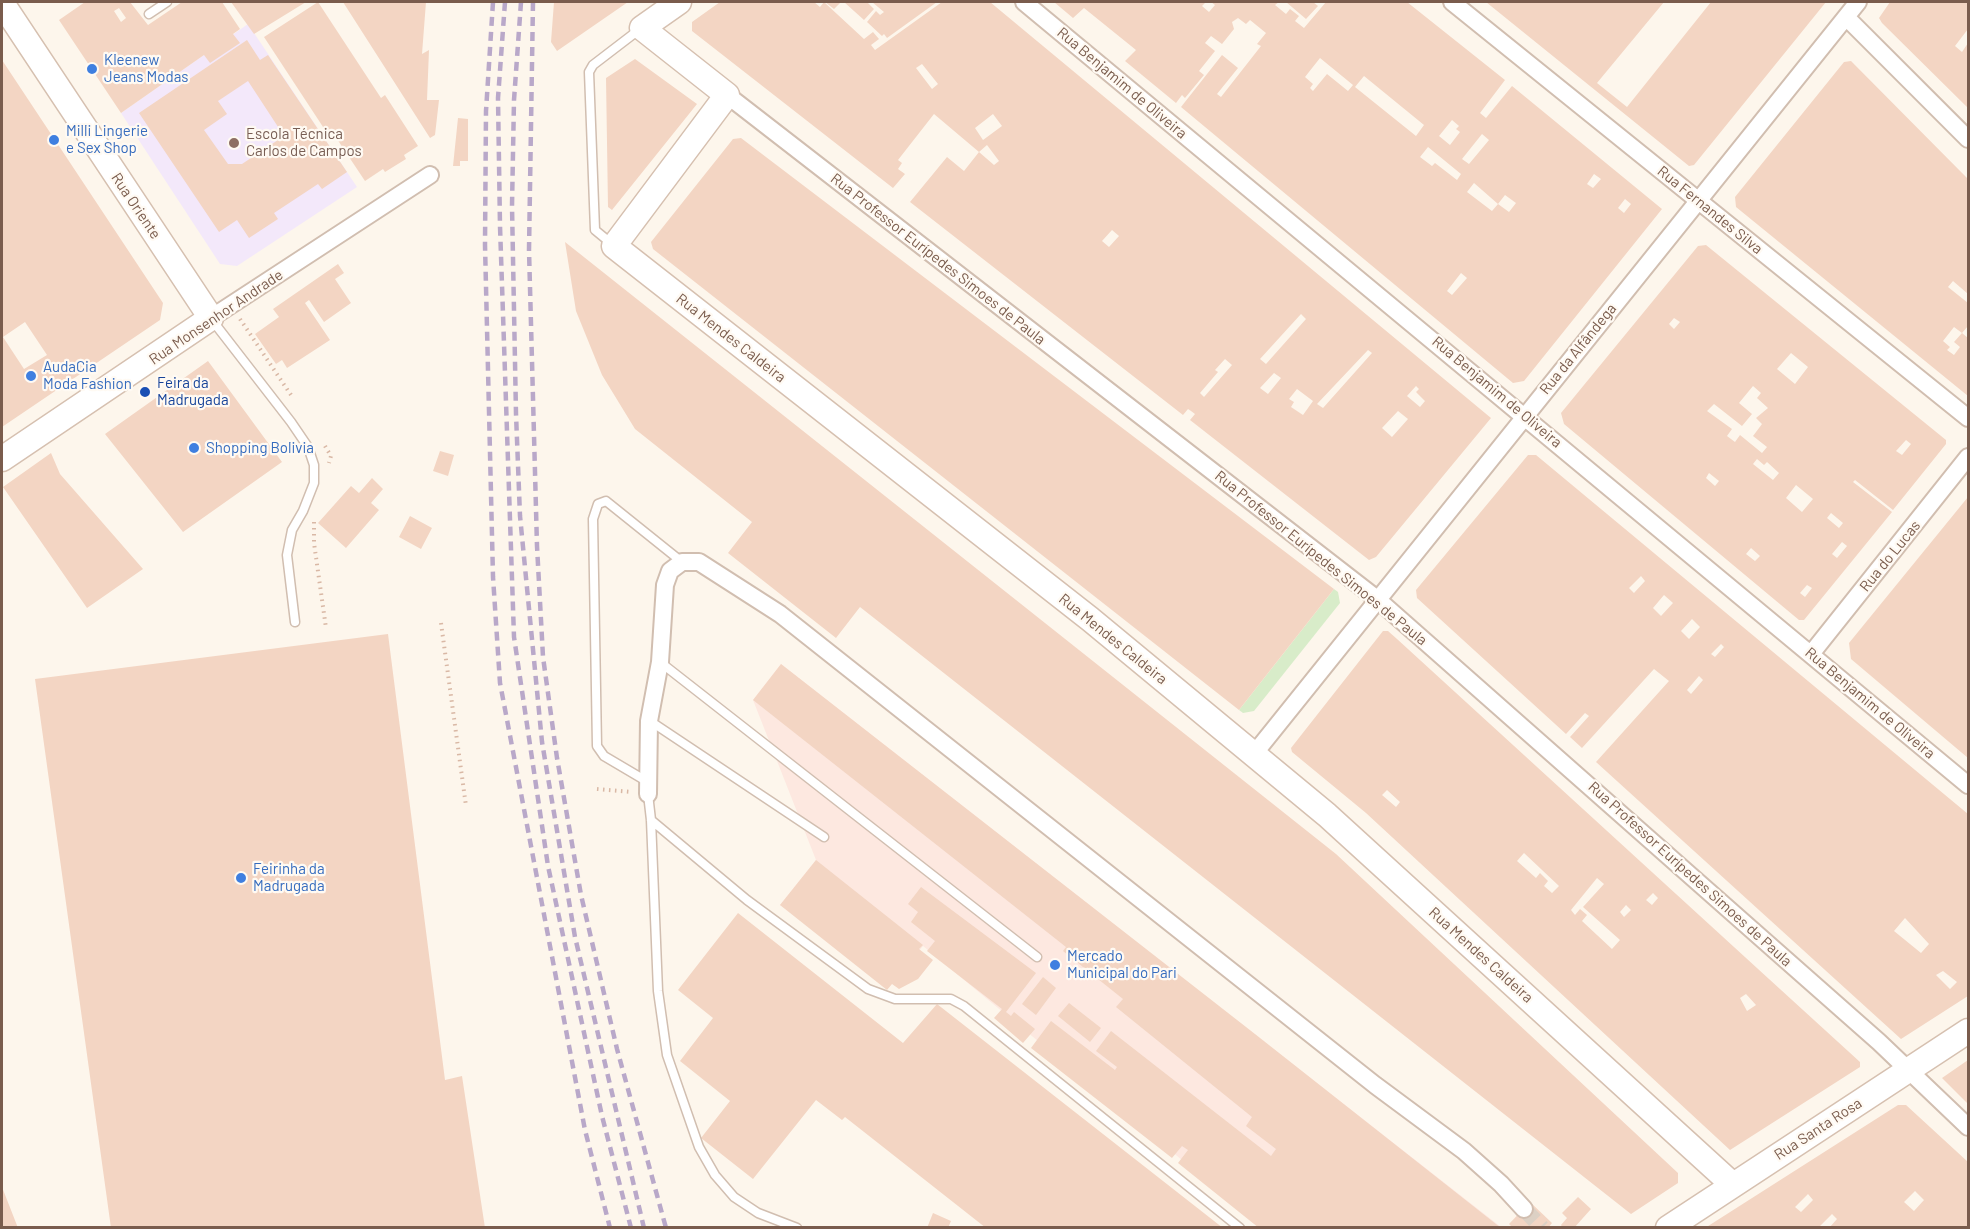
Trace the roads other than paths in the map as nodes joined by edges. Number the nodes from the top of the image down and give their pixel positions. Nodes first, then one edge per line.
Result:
1 (167, 2) edge
2 (679, 2) edge
3 (1024, 2) edge
4 (1452, 2) edge
5 (1858, 2) edge
6 (2, 3) edge
7 (149, 14) dead end
8 (1846, 17) junction
9 (642, 28) junction
10 (727, 95) junction
11 (1968, 139) edge
12 (430, 175) dead end
13 (1697, 199) junction
14 (614, 246) junction
15 (211, 318) junction
16 (1525, 415) junction
17 (1968, 418) edge
18 (1968, 457) edge
19 (2, 459) edge
20 (682, 562) junction
21 (1377, 599) junction
22 (295, 622) dead end
23 (1811, 654) junction
24 (660, 662) junction
25 (649, 721) junction
26 (1254, 754) junction
27 (1968, 785) edge
28 (648, 788) junction
29 (651, 820) junction
30 (825, 837) dead end
31 (1037, 957) dead end
32 (1968, 1031) edge
33 (1909, 1071) junction
34 (1968, 1127) edge
35 (1733, 1185) junction
36 (1524, 1209) tunnel mouth
37 (797, 1227) edge
38 (1240, 1227) edge
39 (1668, 1227) edge

1 - 7 lane
2 - 9 street
3 - 16 street, Rua Benjamim de Oliveira
4 - 13 street, Rua Fernandes Silva
5 - 8 street, Rua da Alfândega
6 - 15 street, Rua Oriente
8 - 11 street
8 - 13 street, Rua da Alfândega
9 - 10 street, Rua Professor Eurípedes Simoes de Paula
9 - 14 lane, Rua Mendes Caldeira
10 - 14 street
10 - 21 street, Rua Professor Eurípedes Simoes de Paula
12 - 15 street, Rua Monsenhor Andrade
13 - 16 street, Rua da Alfândega
13 - 17 street, Rua Fernandes Silva
14 - 26 street, Rua Mendes Caldeira
15 - 19 street, Rua Monsenhor Andrade
15 - 22 lane
16 - 21 street, Rua da Alfândega
16 - 23 street, Rua Benjamim de Oliveira
18 - 23 street, Rua do Lucas
20 - 24 street
20 - 28 lane
20 - 36 street
21 - 26 street, Rua da Alfândega
21 - 33 street, Rua Professor Eurípedes Simoes de Paula
23 - 27 street, Rua Benjamim de Oliveira
24 - 25 street
24 - 31 lane
25 - 28 street
25 - 30 lane
26 - 35 street, Rua Mendes Caldeira
28 - 29 lane
29 - 37 lane
29 - 38 lane
32 - 33 street, Rua Santa Rosa
33 - 34 street, Rua Professor Eurípedes Simoes de Paula
33 - 35 street, Rua Santa Rosa
35 - 39 street, Rua Santa Rosa

